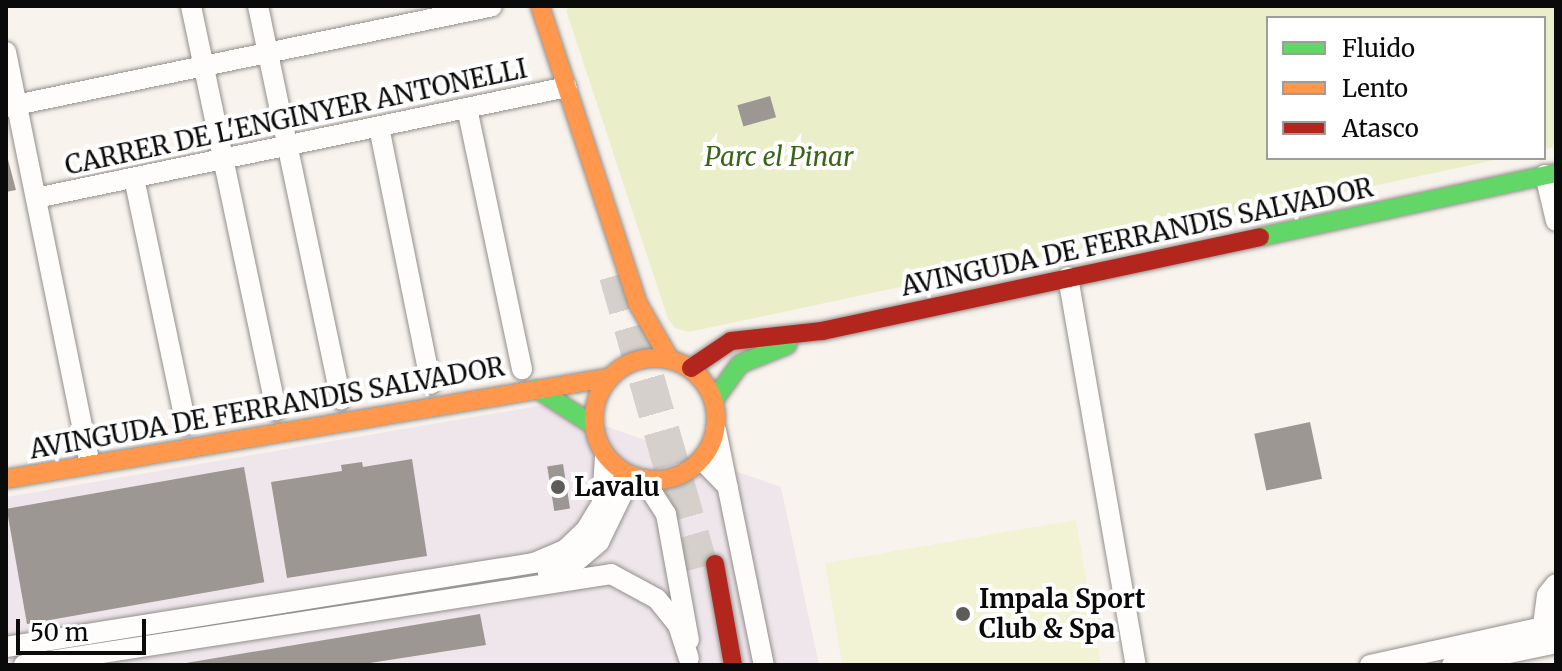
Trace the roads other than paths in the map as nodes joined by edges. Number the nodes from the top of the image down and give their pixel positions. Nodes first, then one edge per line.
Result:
1 (191, 6) edge
2 (258, 6) edge
3 (492, 6) edge
4 (540, 6) edge
5 (6, 52) edge
6 (268, 53) junction
7 (203, 66) junction
8 (567, 87) junction
9 (11, 106) edge
10 (467, 108) junction
11 (379, 127) junction
12 (287, 146) junction
13 (223, 159) junction
14 (1551, 174) edge
15 (134, 178) junction
16 (36, 198) junction
17 (1556, 221) edge
18 (1068, 277) junction
19 (638, 304) junction
20 (822, 331) junction
21 (632, 347) junction
22 (669, 358) junction
23 (691, 368) junction
24 (522, 369) dead end
25 (607, 378) junction
26 (431, 384) dead end
27 (537, 389) junction
28 (341, 399) dead end
29 (714, 400) junction
30 (276, 410) dead end
31 (186, 425) dead end
32 (593, 425) junction
33 (716, 430) junction
34 (605, 456) junction
35 (702, 460) junction
36 (90, 464) junction
37 (638, 478) junction
38 (6, 479) edge
39 (728, 487) junction
40 (1556, 584) edge
41 (514, 586) junction
42 (1548, 635) edge
43 (6, 647) edge
44 (689, 662) edge
45 (24, 665) edge
46 (717, 665) edge
47 (733, 665) edge
48 (764, 665) edge
49 (1136, 665) edge
50 (1370, 665) edge
51 (1452, 665) edge

1 - 7 street
2 - 6 street
3 - 6 street
4 - 8 main road
5 - 9 street
6 - 7 street
6 - 12 street
7 - 9 street
7 - 13 street
8 - 10 street, CARRER DE L'ENGINYER ANTONELLI
8 - 19 main road
9 - 16 street
10 - 11 street, CARRER DE L'ENGINYER ANTONELLI
10 - 24 street
11 - 12 street, CARRER DE L'ENGINYER ANTONELLI
11 - 26 street
12 - 13 street, CARRER DE L'ENGINYER ANTONELLI
12 - 28 street
13 - 15 street, CARRER DE L'ENGINYER ANTONELLI
13 - 30 street
14 - 17 street
14 - 18 main road, AVINGUDA DE FERRANDIS SALVADOR
15 - 16 street, CARRER DE L'ENGINYER ANTONELLI
15 - 31 street
16 - 36 street
18 - 20 main road, AVINGUDA DE FERRANDIS SALVADOR
18 - 49 street
19 - 21 main road
19 - 22 main road
20 - 23 main road, AVINGUDA DE FERRANDIS SALVADOR
20 - 29 main road, AVINGUDA DE FERRANDIS SALVADOR
21 - 22 main road
21 - 25 main road
22 - 23 main road
23 - 29 main road
25 - 27 main road, AVINGUDA DE FERRANDIS SALVADOR
25 - 32 main road
27 - 32 main road, AVINGUDA DE FERRANDIS SALVADOR
27 - 36 main road, AVINGUDA DE FERRANDIS SALVADOR
29 - 33 main road
32 - 34 main road
33 - 35 main road
33 - 39 street
34 - 37 main road
34 - 43 street
35 - 37 main road
35 - 39 street
36 - 38 main road, AVINGUDA DE FERRANDIS SALVADOR
37 - 41 street
37 - 44 street
39 - 48 street
40 - 42 street
41 - 44 street
41 - 45 street
42 - 50 street
42 - 51 street
46 - 47 main road

